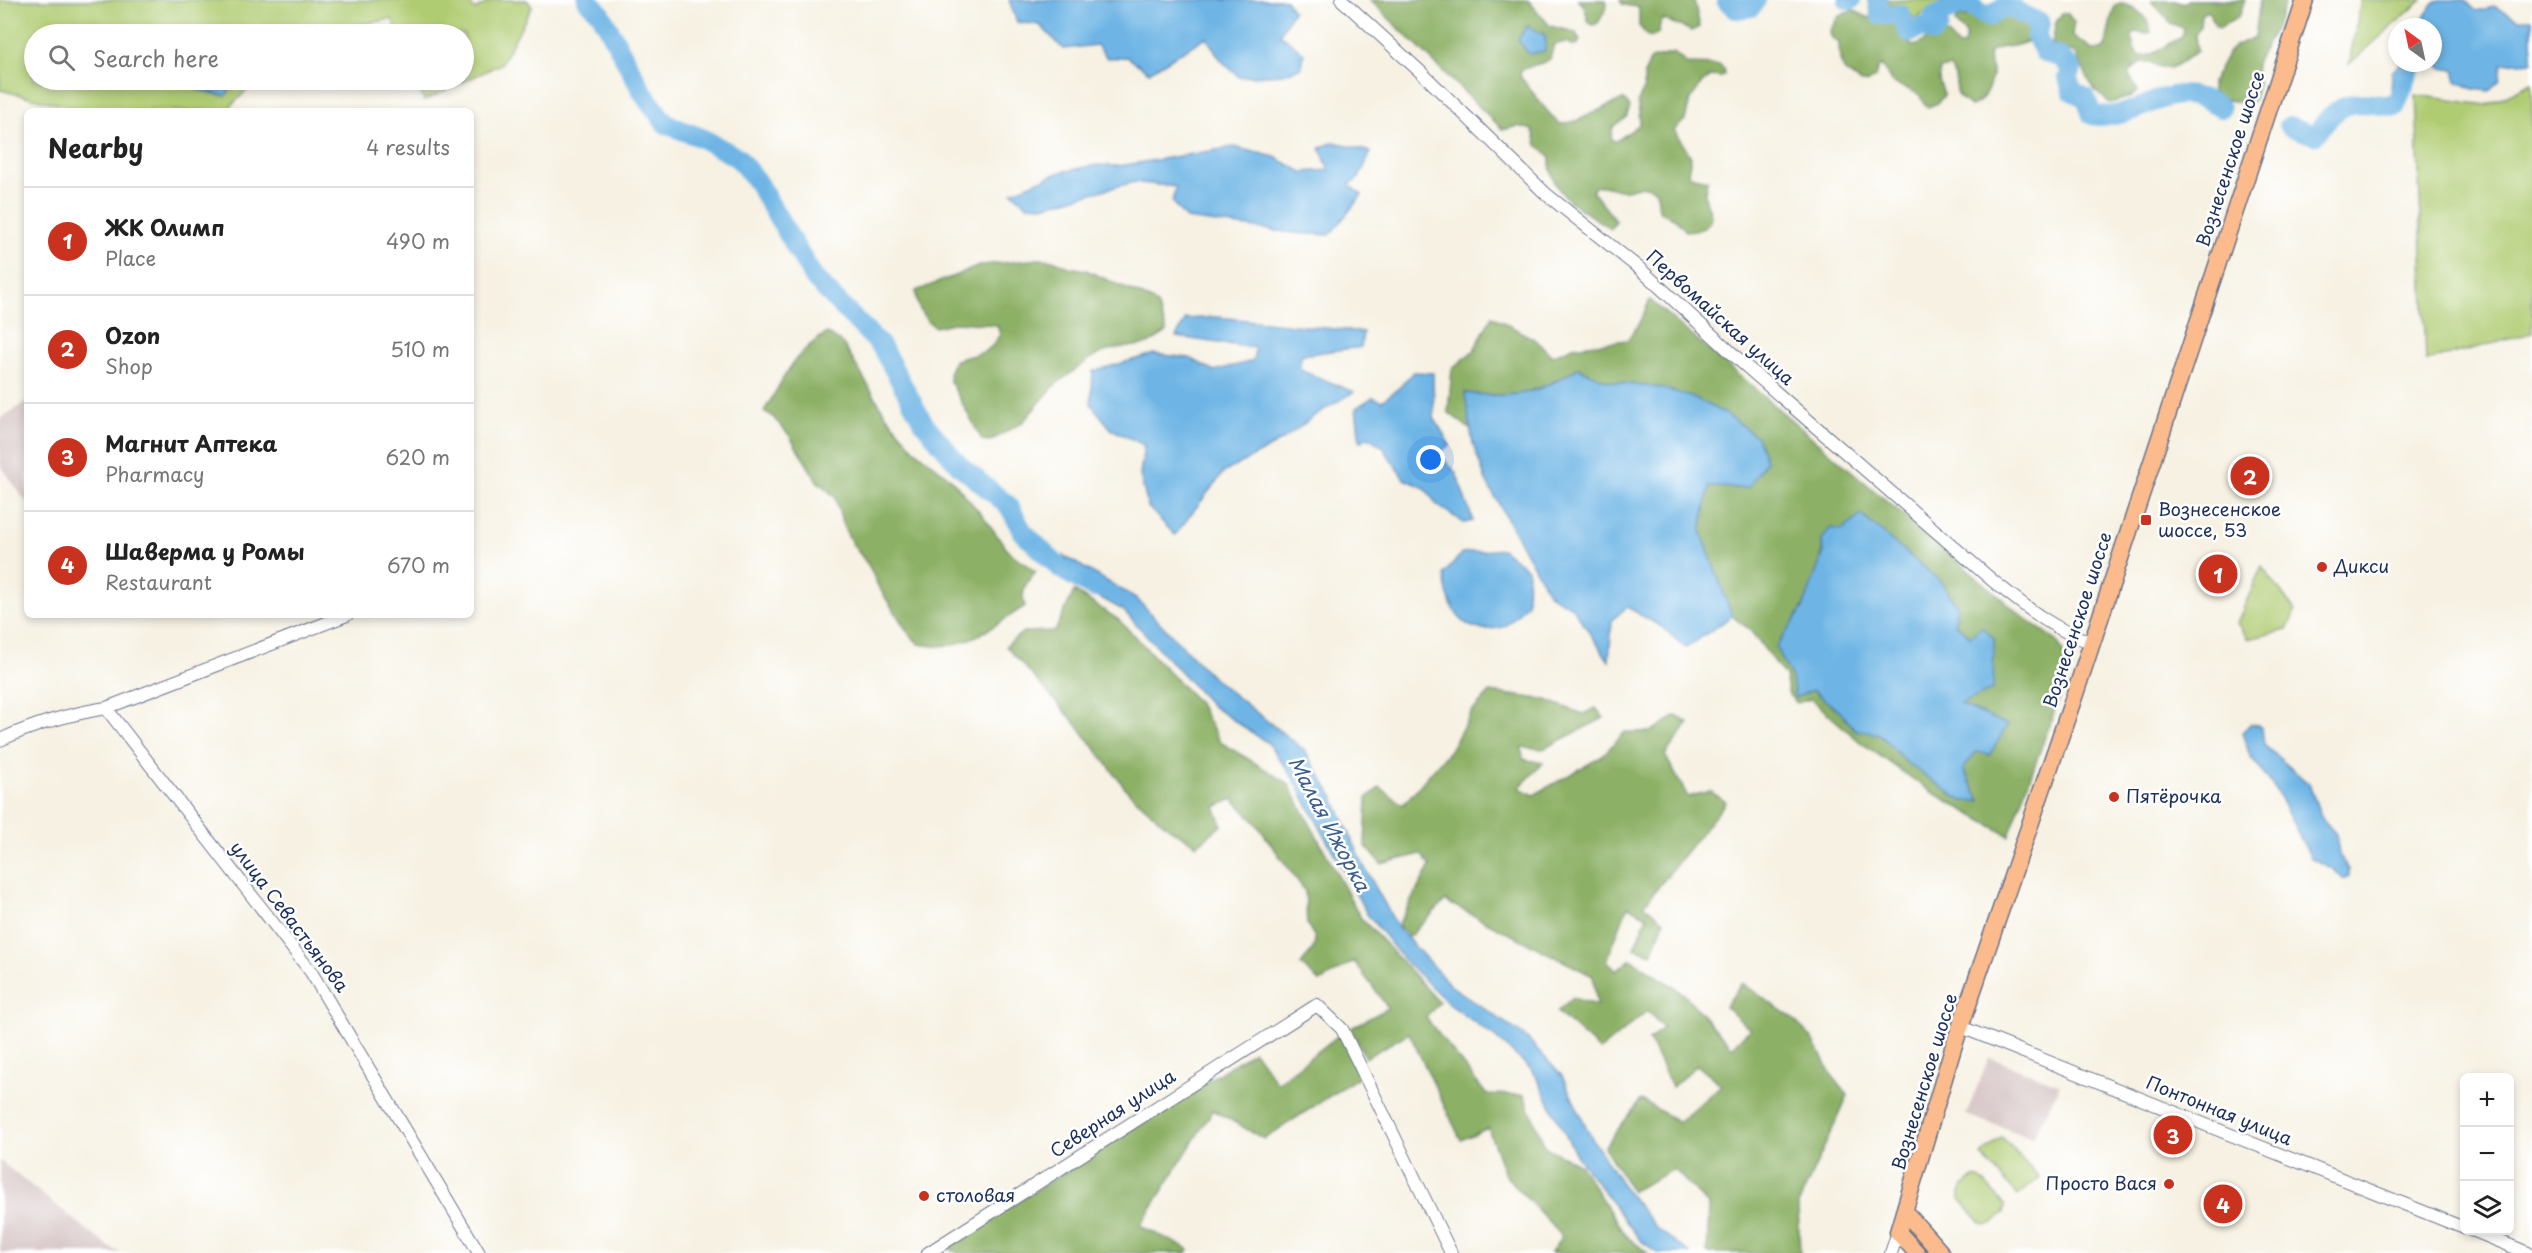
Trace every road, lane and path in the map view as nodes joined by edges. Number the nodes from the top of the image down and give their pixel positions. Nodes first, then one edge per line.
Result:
1 (1342, 0) edge
2 (2305, 0) edge
3 (339, 618) edge
4 (2091, 642) junction
5 (106, 708) junction
6 (0, 740) edge
7 (1961, 1027) junction
8 (1905, 1212) junction
9 (2460, 1226) edge
10 (1898, 1232) junction
11 (2484, 1235) edge
12 (934, 1252) edge
13 (479, 1253) edge
14 (1450, 1253) edge
15 (1890, 1253) edge
16 (1917, 1253) edge
17 (1941, 1253) edge
18 (2528, 1253) edge

1 - 4 street, Первомайская улица
2 - 4 main road, Вознесенское шоссе
3 - 5 street
4 - 7 main road, Вознесенское шоссе
5 - 6 street
5 - 13 street, улица Севастьянова
7 - 8 main road, Вознесенское шоссе
7 - 9 street, Понтонная улица
8 - 10 main road, Вознесенское шоссе
8 - 17 main road
10 - 15 street, Вознесенское шоссе
10 - 16 main road
11 - 18 street
12 - 14 street, Северная улица

